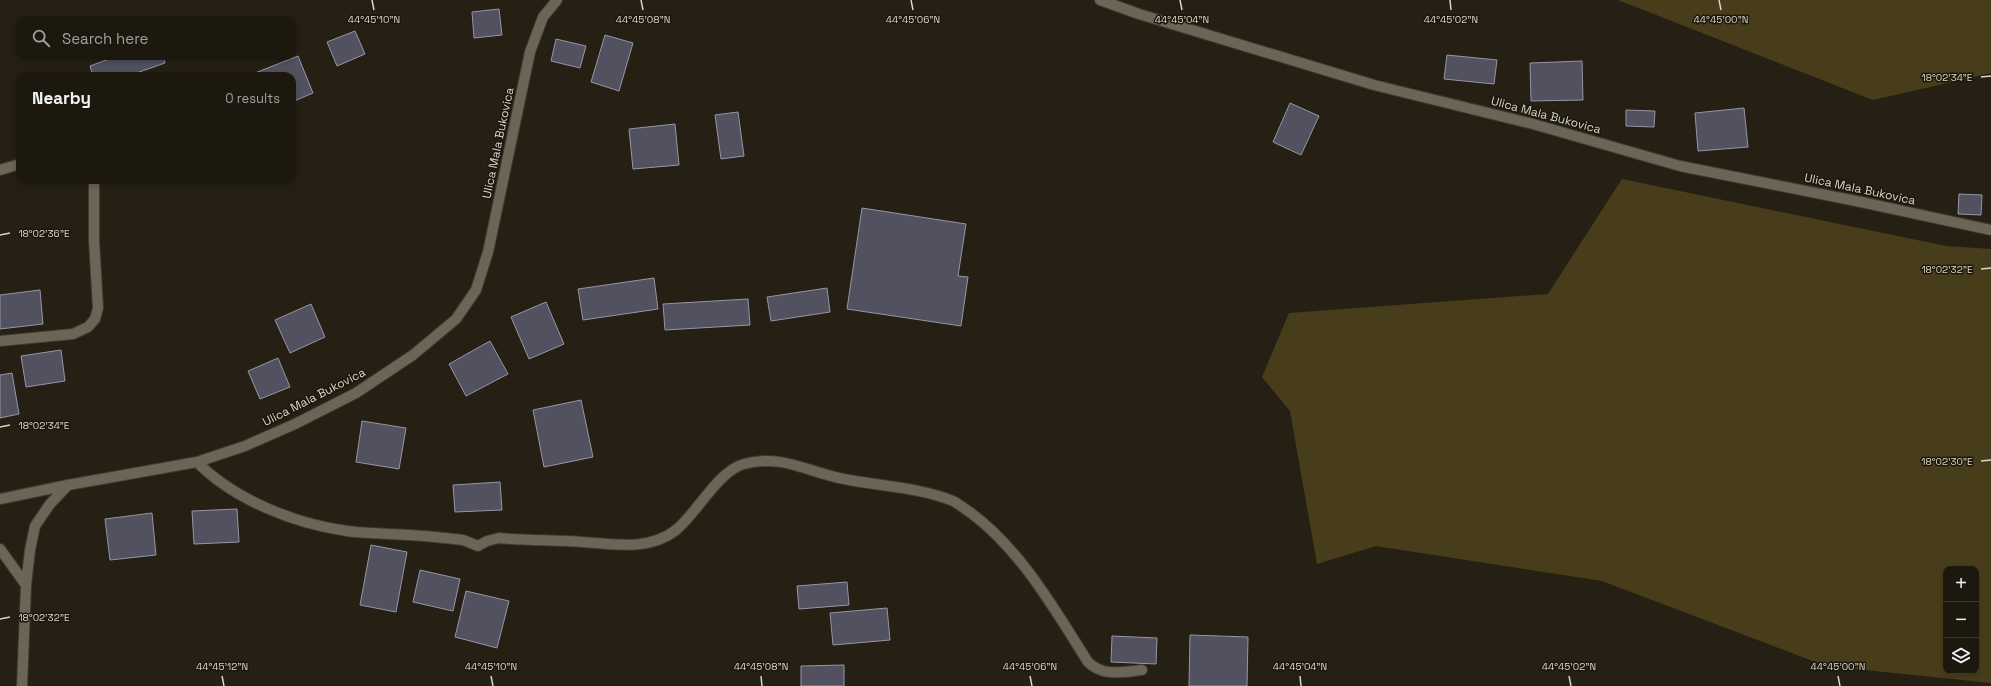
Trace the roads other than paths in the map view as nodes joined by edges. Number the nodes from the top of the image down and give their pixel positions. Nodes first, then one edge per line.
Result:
1 (557, 0) edge
2 (1100, 0) edge
3 (16, 165) edge
4 (0, 170) edge
5 (94, 184) edge
6 (1991, 230) edge
7 (0, 341) edge
8 (197, 462) junction
9 (68, 485) junction
10 (0, 499) edge
11 (0, 548) edge
12 (26, 585) junction
13 (1142, 670) dead end
14 (22, 686) edge

1 - 8 street, Ulica Mala Bukovica
2 - 6 street, Ulica Mala Bukovica
3 - 4 street
5 - 7 street
8 - 9 street, Ulica Mala Bukovica
8 - 13 street
9 - 10 street, Ulica Mala Bukovica
9 - 12 street
11 - 12 street
12 - 14 street

